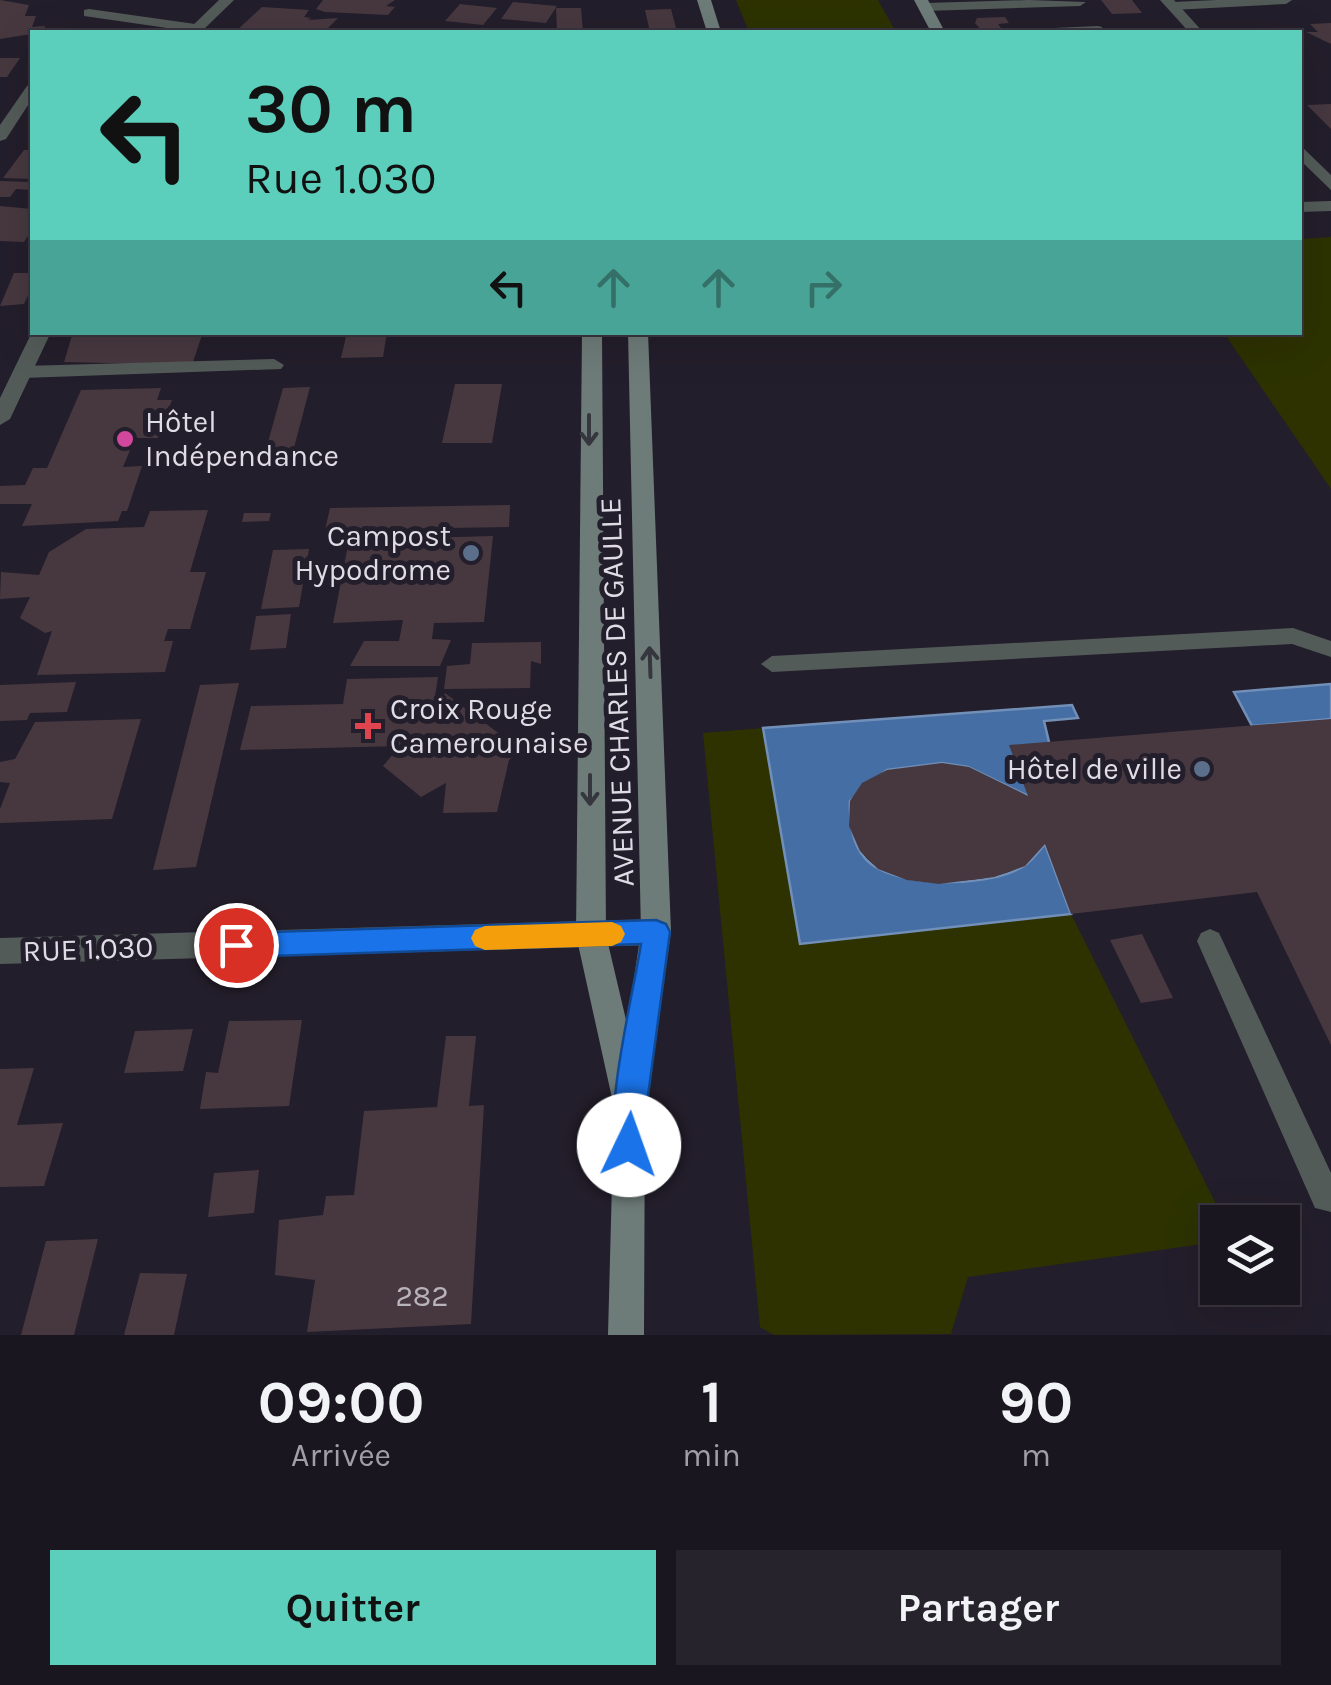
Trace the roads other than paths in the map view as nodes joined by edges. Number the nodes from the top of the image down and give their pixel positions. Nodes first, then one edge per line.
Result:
1 (226, 0) edge
2 (704, 0) edge
3 (1286, 0) edge
4 (1080, 2) edge
5 (1170, 3) edge
6 (923, 4) edge
7 (84, 12) edge
8 (194, 30) edge
9 (713, 30) edge
10 (937, 30) edge
11 (1194, 30) edge
12 (30, 92) edge
13 (0, 136) edge
14 (1302, 152) edge
15 (1331, 185) edge
16 (1331, 206) edge
17 (1302, 207) edge
18 (41, 335) edge
19 (592, 335) edge
20 (638, 335) edge
21 (274, 365) dead end
22 (24, 372) junction
23 (0, 419) edge
24 (1331, 649) edge
25 (772, 664) dead end
26 (656, 932) junction
27 (591, 935) junction
28 (1210, 941) dead end
29 (0, 951) edge
30 (630, 1107) junction
31 (1331, 1196) edge
32 (626, 1335) edge

1 - 8 street
2 - 9 main road
3 - 5 lane
4 - 6 lane
5 - 11 street
6 - 10 main road
7 - 8 street
12 - 13 street
14 - 15 street
16 - 17 street
18 - 22 street
19 -> 27 main road, AVENUE CHARLES DE GAULLE
26 -> 20 main road, AVENUE CHARLES DE GAULLE
21 - 22 street
22 - 23 street
24 - 25 lane
26 - 27 street, RUE 1.030
26 - 30 main road, AVENUE CHARLES DE GAULLE
27 - 29 street, RUE 1.030
27 - 30 main road, AVENUE CHARLES DE GAULLE
28 - 31 lane
30 - 32 main road, AVENUE CHARLES DE GAULLE

